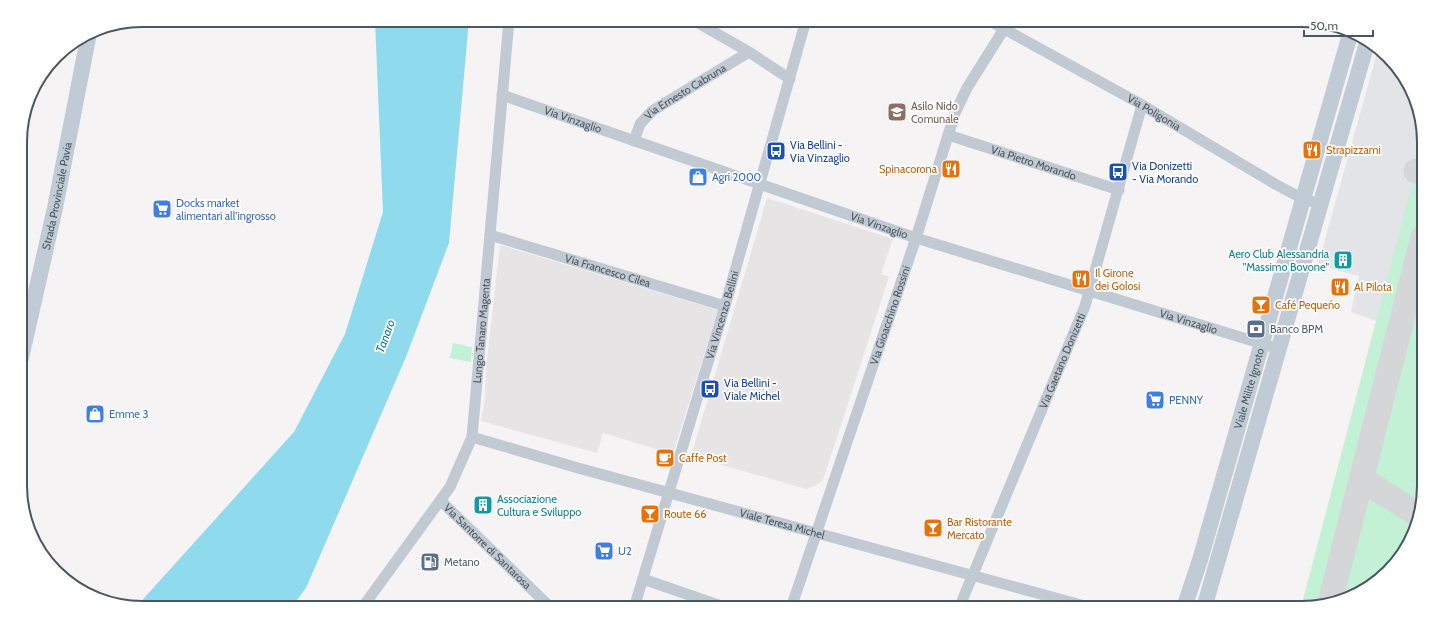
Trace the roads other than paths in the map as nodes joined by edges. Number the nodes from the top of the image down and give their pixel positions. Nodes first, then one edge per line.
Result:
1 (508, 27) edge
2 (705, 27) edge
3 (804, 27) edge
4 (1000, 27) edge
5 (1004, 29) junction
6 (1349, 37) edge
7 (88, 40) edge
8 (1366, 46) edge
9 (749, 52) junction
10 (790, 79) junction
11 (502, 95) junction
12 (1142, 105) junction
13 (948, 135) junction
14 (634, 141) junction
15 (760, 184) junction
16 (1119, 190) junction
17 (1303, 199) junction
18 (1321, 204) junction
19 (490, 235) junction
20 (916, 238) junction
21 (1090, 291) junction
22 (726, 306) junction
23 (27, 332) edge
24 (1261, 344) junction
25 (1279, 349) junction
26 (472, 437) junction
27 (669, 492) junction
28 (441, 501) junction
29 (816, 532) junction
30 (973, 575) junction
31 (643, 579) junction
32 (367, 601) edge
33 (544, 601) edge
34 (636, 601) edge
35 (707, 601) edge
36 (793, 601) edge
37 (962, 601) edge
38 (1067, 601) edge
39 (1186, 601) edge
40 (1206, 601) edge

1 - 11 street, Lungo Tanaro Magenta
2 - 9 street
3 - 10 street, Via Vincenzo Bellini
4 - 5 street, Via Poligonia
5 - 12 street, Via Poligonia
5 - 13 street, Via Gioacchino Rossini
6 - 17 main road, Viale Milite Ignoto
7 - 23 main road, Strada Provinciale Pavia
8 - 18 main road, Viale Milite Ignoto
9 - 10 street
9 - 14 street, Via Ernesto Cabruna
10 - 15 street, Via Vincenzo Bellini
11 - 14 street, Via Vinzaglio
11 - 19 street, Lungo Tanaro Magenta
12 - 16 street, Via Gaetano Donizetti
12 - 17 street, Via Poligonia
13 - 16 street, Via Pietro Morando
13 - 20 street, Via Gioacchino Rossini
14 - 15 street, Via Vinzaglio
15 - 20 street, Via Vinzaglio
15 - 22 street, Via Vincenzo Bellini
16 - 21 street, Via Gaetano Donizetti
17 - 18 street, Via Poligonia
17 - 24 main road, Viale Milite Ignoto
18 - 25 main road, Viale Milite Ignoto
19 - 22 street, Via Francesco Cilea
19 - 26 street, Lungo Tanaro Magenta
20 - 21 street, Via Vinzaglio
20 - 29 street, Via Gioacchino Rossini
21 - 24 street, Via Vinzaglio
21 - 30 street, Via Gaetano Donizetti
22 - 27 street, Via Vincenzo Bellini
24 - 25 street, Via Vinzaglio
24 - 39 main road, Viale Milite Ignoto
25 - 40 main road, Viale Milite Ignoto
26 - 27 street, Viale Teresa Michel
26 - 28 street, Lungo Tanaro Magenta
27 - 29 street, Viale Teresa Michel
27 - 31 street, Via Vincenzo Bellini
28 - 32 street, Lungo Tanaro Magenta
28 - 33 street, Via Santorre di Santarosa
29 - 30 street, Viale Teresa Michel
29 - 36 street, Via Gioacchino Rossini
30 - 37 street, Via Gaetano Donizetti
30 - 38 street, Viale Teresa Michel
31 - 34 street, Via Vincenzo Bellini
31 - 35 street

